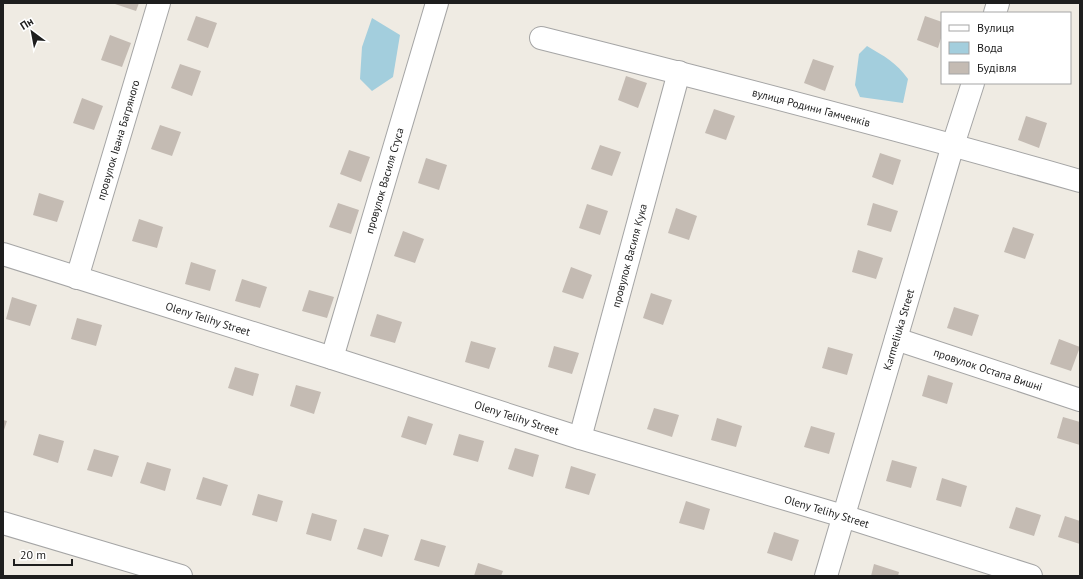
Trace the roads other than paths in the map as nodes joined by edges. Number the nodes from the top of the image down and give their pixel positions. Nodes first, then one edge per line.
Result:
1 (159, 3) edge
2 (437, 3) edge
3 (541, 38) dead end
4 (679, 72) junction
5 (973, 84) edge
6 (954, 145) junction
7 (1080, 181) edge
8 (3, 254) edge
9 (77, 278) junction
10 (896, 339) junction
11 (332, 358) junction
12 (1080, 400) edge
13 (580, 438) junction
14 (844, 516) junction
15 (3, 523) edge
16 (181, 576) edge
17 (826, 576) edge
18 (1031, 576) edge

1 - 9 street, провулок Івана Багряного
2 - 11 street, провулок Василя Стуса
3 - 4 street, вулиця Родини Гамченків
4 - 6 street, вулиця Родини Гамченків
4 - 13 street, провулок Василя Кука
5 - 6 street, Karmeliuka Street
6 - 7 street, вулиця Родини Гамченків
6 - 10 street, Karmeliuka Street
8 - 9 street, Oleny Telihy Street
9 - 11 street, Oleny Telihy Street
10 - 12 street, провулок Остапа Вишні
10 - 14 street, Karmeliuka Street
11 - 13 street, Oleny Telihy Street
13 - 14 street, Oleny Telihy Street
14 - 17 street, Karmeliuka Street
14 - 18 street, Oleny Telihy Street
15 - 16 street

